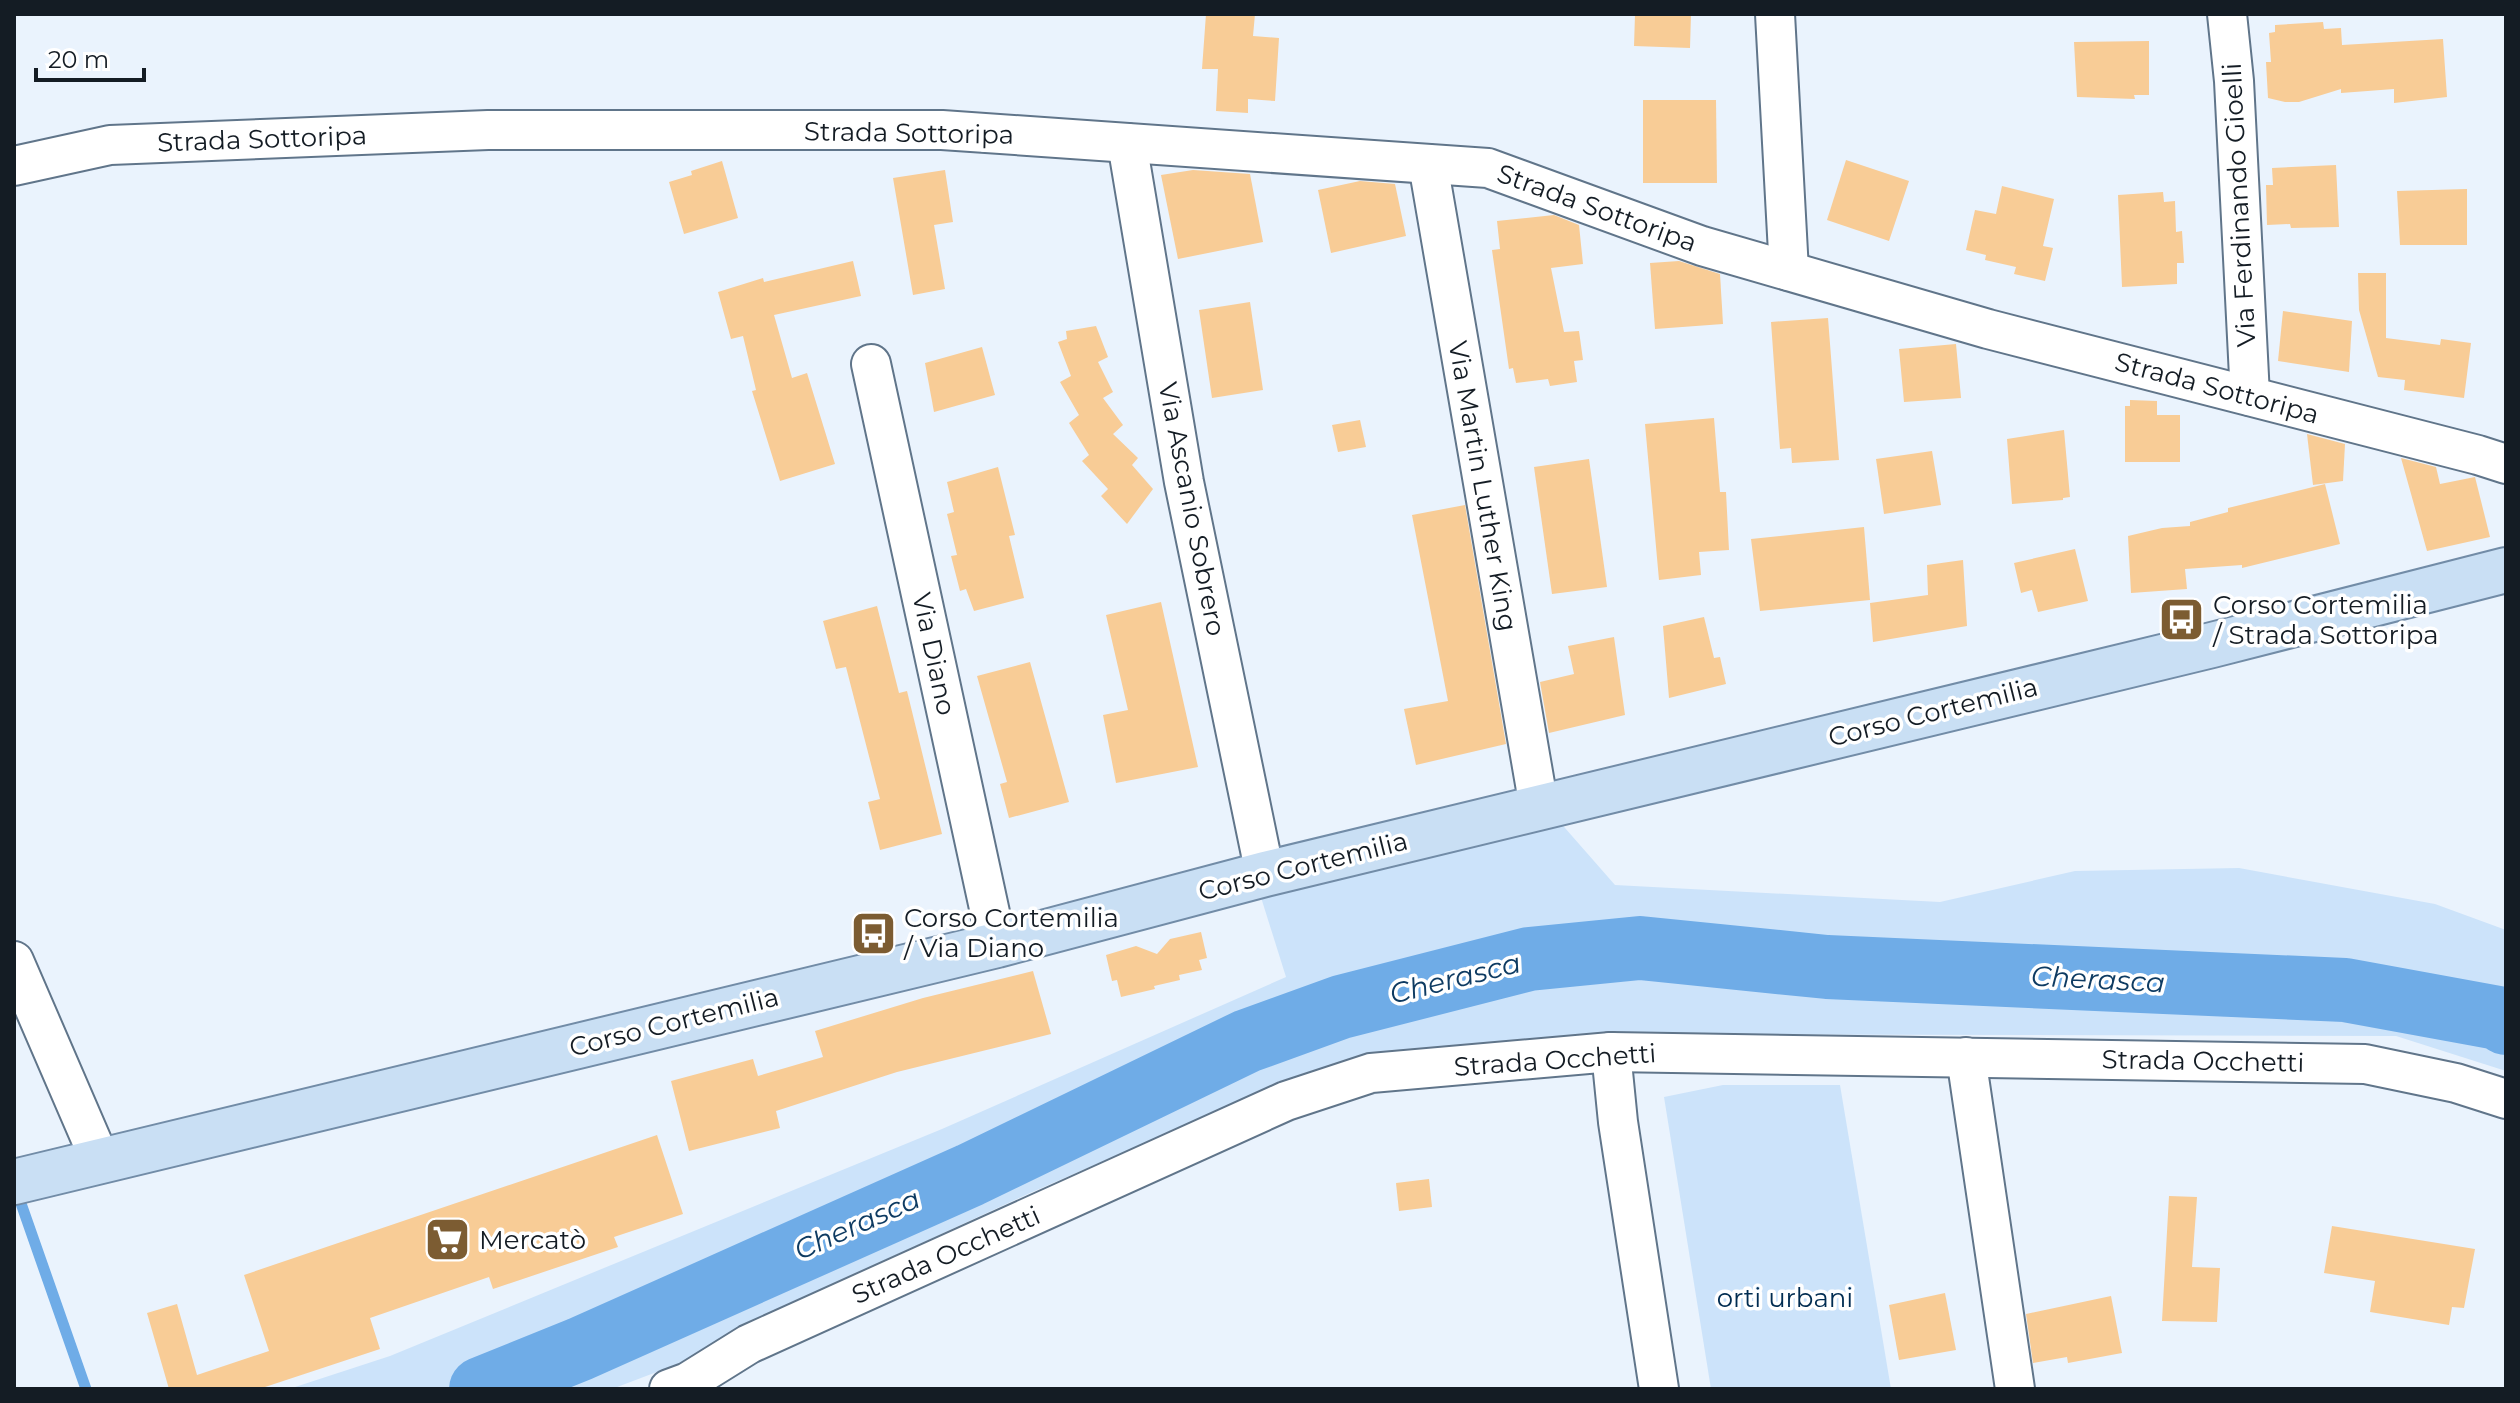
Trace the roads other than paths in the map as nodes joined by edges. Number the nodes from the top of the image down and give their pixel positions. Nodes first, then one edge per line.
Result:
1 (1775, 14) edge
2 (2227, 14) edge
3 (1127, 143) junction
4 (1428, 164) junction
5 (14, 166) edge
6 (1789, 271) junction
7 (871, 364) dead end
8 (2250, 396) junction
9 (2506, 464) edge
10 (2506, 570) edge
11 (1539, 807) junction
12 (1265, 874) junction
13 (997, 945) junction
14 (14, 961) edge
15 (1611, 1052) junction
16 (1966, 1057) junction
17 (2506, 1099) edge
18 (100, 1160) junction
19 (26, 1179) edge
20 (682, 1387) edge
21 (1659, 1389) edge
22 (2015, 1389) edge

1 - 6 street
2 - 8 street, Via Ferdinando Gioelli
3 - 4 street, Strada Sottoripa
3 - 5 street, Strada Sottoripa
3 - 12 street, Via Ascanio Sobrero
4 - 6 street, Strada Sottoripa
4 - 11 street, Via Martin Luther King
6 - 8 street, Strada Sottoripa
7 - 13 street, Via Diano
8 - 9 street, Strada Sottoripa
10 - 11 main road, Corso Cortemilia
11 - 12 main road, Corso Cortemilia
12 - 13 main road, Corso Cortemilia
13 - 18 main road, Corso Cortemilia
14 - 18 street
15 - 16 street, Strada Occhetti
15 - 20 street, Strada Occhetti
15 - 21 street
16 - 17 street, Strada Occhetti
16 - 22 street
18 - 19 main road, Corso Cortemilia

